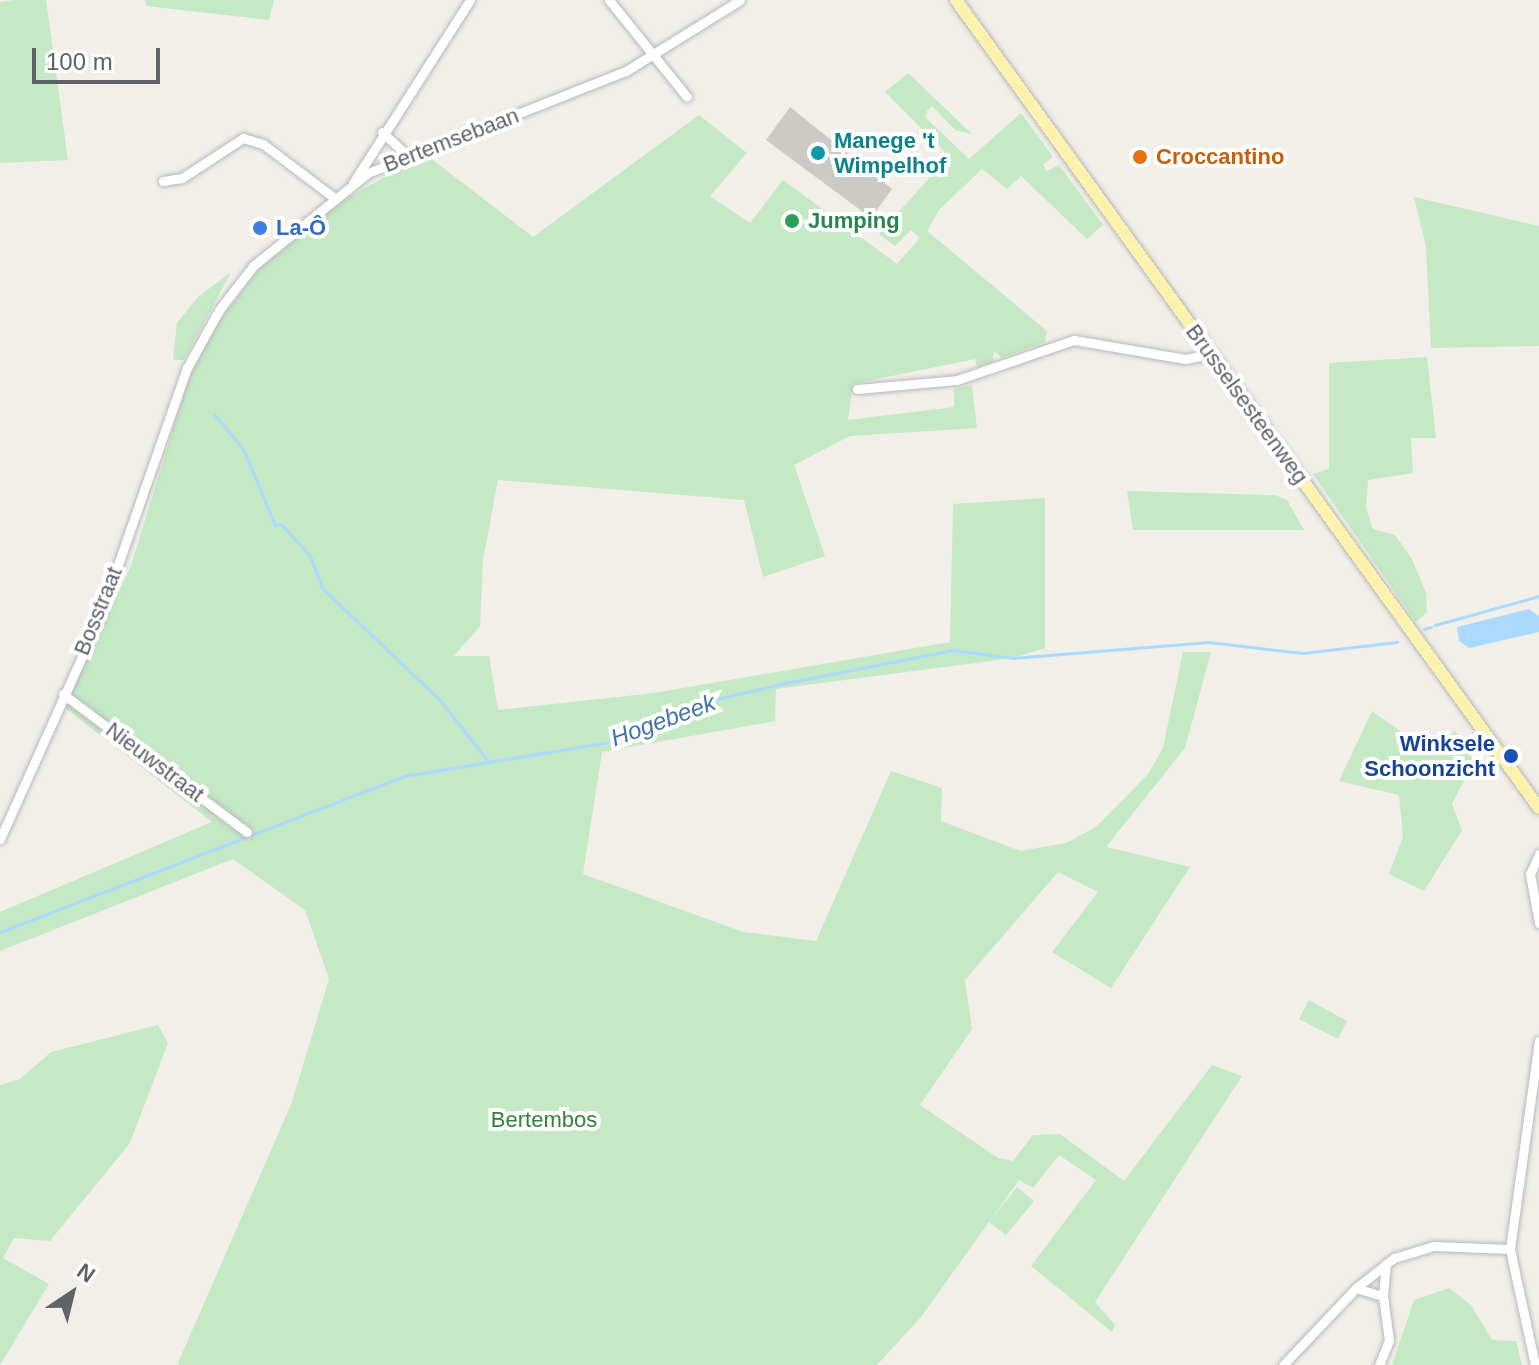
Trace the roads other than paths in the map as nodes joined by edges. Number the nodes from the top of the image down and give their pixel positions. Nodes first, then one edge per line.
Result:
1 (470, 0) edge
2 (609, 0) edge
3 (740, 0) edge
4 (956, 0) edge
5 (652, 57) junction
6 (687, 97) dead end
7 (382, 132) junction
8 (406, 154) junction
9 (163, 181) dead end
10 (353, 183) junction
11 (333, 197) junction
12 (1211, 354) junction
13 (183, 378) joint
14 (857, 389) dead end
15 (63, 694) junction
16 (15, 798) junction
17 (1539, 808) edge
18 (0, 816) edge
19 (247, 832) dead end
20 (0, 839) edge
21 (1539, 854) edge
22 (1539, 923) edge
23 (1539, 1041) edge
24 (1510, 1249) junction
25 (1386, 1264) junction
26 (1356, 1288) junction
27 (1383, 1296) junction
28 (1283, 1365) edge
29 (1379, 1365) edge
30 (1535, 1365) edge

1 - 7 street
2 - 5 street
3 - 5 street, Bertemsebaan
4 - 12 main road, Brusselsesteenweg
5 - 6 street
5 - 8 street, Bertemsebaan
7 - 8 street
7 - 10 street
8 - 10 street, Bertemsebaan
9 - 11 street
10 - 11 street, Bertemsebaan
11 - 13 street, Bertemsebaan
12 - 14 street
12 - 17 main road, Brusselsesteenweg
13 - 15 street, Bosstraat
15 - 16 street, Bosstraat
15 - 19 street, Nieuwstraat
16 - 18 street
16 - 20 street, Bosstraat
21 - 22 street
23 - 24 street
24 - 25 street
24 - 30 street
25 - 26 street
25 - 27 street
26 - 27 street
26 - 28 street
27 - 29 street

